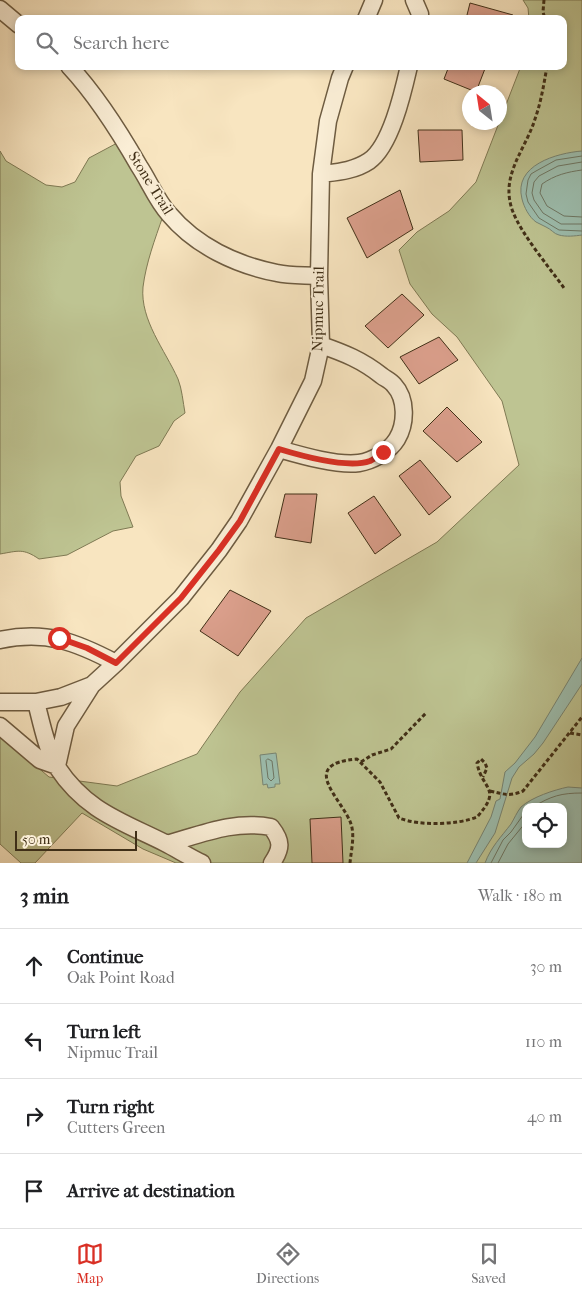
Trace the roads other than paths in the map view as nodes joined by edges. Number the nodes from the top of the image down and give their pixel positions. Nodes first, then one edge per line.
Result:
1 (374, 0) edge
2 (414, 0) edge
3 (0, 9) edge
4 (368, 15) edge
5 (420, 15) edge
6 (15, 21) edge
7 (73, 70) edge
8 (343, 70) edge
9 (408, 70) edge
10 (320, 174) junction
11 (319, 276) junction
12 (321, 345) junction
13 (279, 449) junction
14 (0, 640) edge
15 (116, 663) junction
16 (92, 685) junction
17 (0, 702) edge
18 (36, 702) junction
19 (0, 726) edge
20 (57, 766) junction
21 (167, 844) junction
22 (202, 863) edge
23 (272, 863) edge

1 - 4 street
2 - 5 street
3 - 6 street
7 - 11 street, Stone Trail
8 - 10 street, Nipmuc Trail
9 - 10 street
10 - 11 street, Nipmuc Trail
11 - 12 street, Nipmuc Trail
12 - 13 street, Nipmuc Trail
12 - 13 street
13 - 15 street, Nipmuc Trail
14 - 15 street
15 - 16 street, Nipmuc Trail
16 - 18 street, Nipmuc Trail
16 - 20 street
17 - 18 street, Nipmuc Trail
18 - 20 street
19 - 20 street
20 - 21 street
21 - 22 street
21 - 23 street

